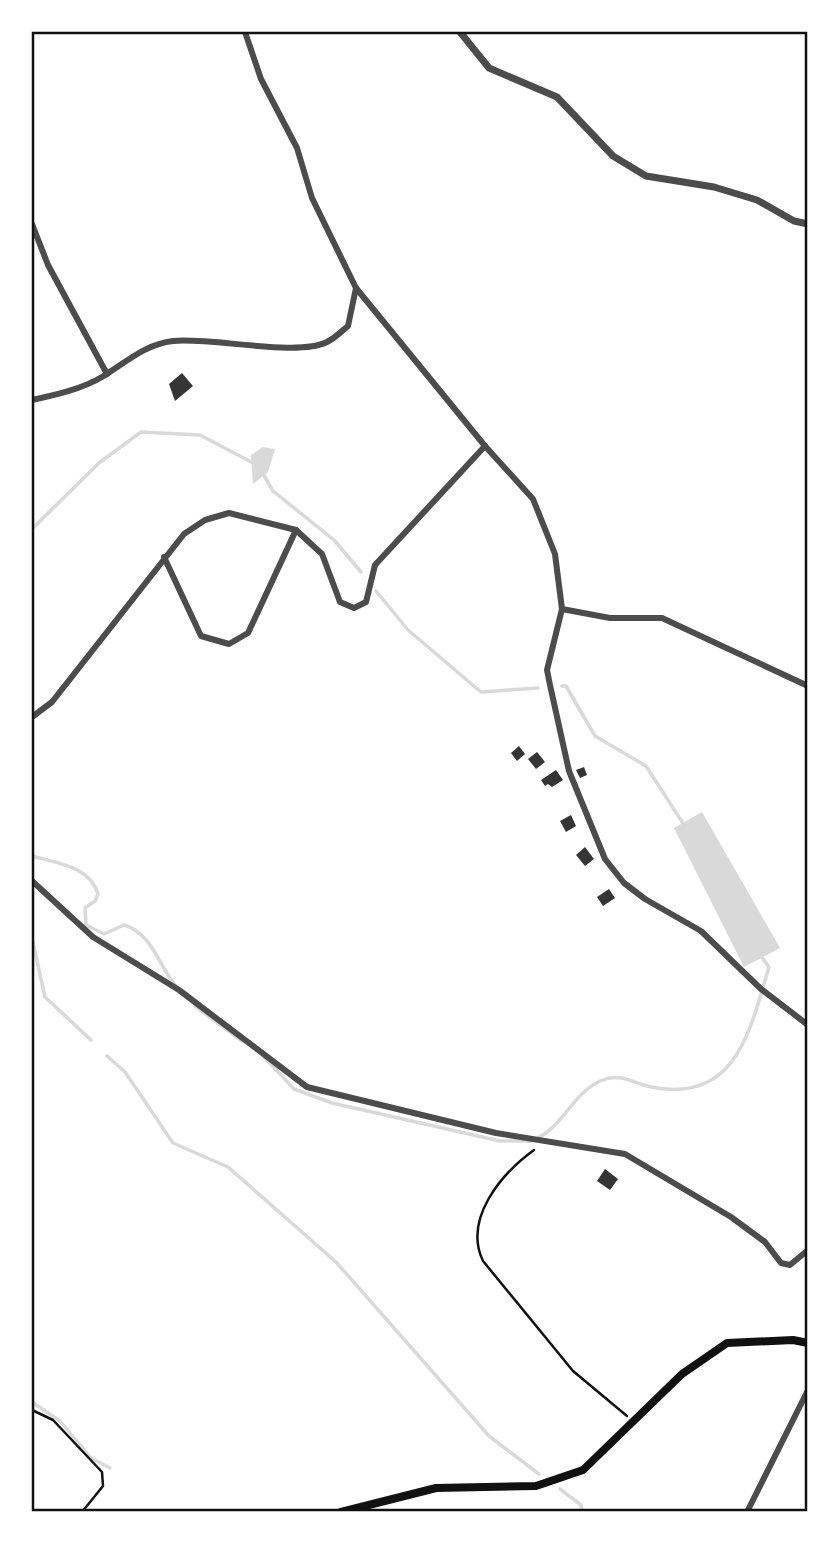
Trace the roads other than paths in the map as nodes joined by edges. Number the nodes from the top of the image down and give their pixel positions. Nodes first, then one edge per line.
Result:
1 (245, 32) edge
2 (460, 32) edge
3 (32, 224) edge
4 (807, 224) edge
5 (356, 288) junction
6 (107, 374) junction
7 (32, 400) edge
8 (485, 446) junction
9 (296, 530) junction
10 (164, 557) junction
11 (562, 609) junction
12 (807, 686) edge
13 (32, 717) edge
14 (32, 881) edge
15 (807, 1026) edge
16 (807, 1250) edge
17 (807, 1343) edge
18 (807, 1390) edge
19 (341, 1511) edge
20 (747, 1511) edge

1 - 5 street
2 - 4 street
3 - 6 street
5 - 6 street
5 - 8 street
6 - 7 street
8 - 9 street
8 - 11 street
9 - 10 street
9 - 10 street
10 - 13 street
11 - 12 street
11 - 15 street
14 - 16 street
17 - 19 main road
18 - 20 street

